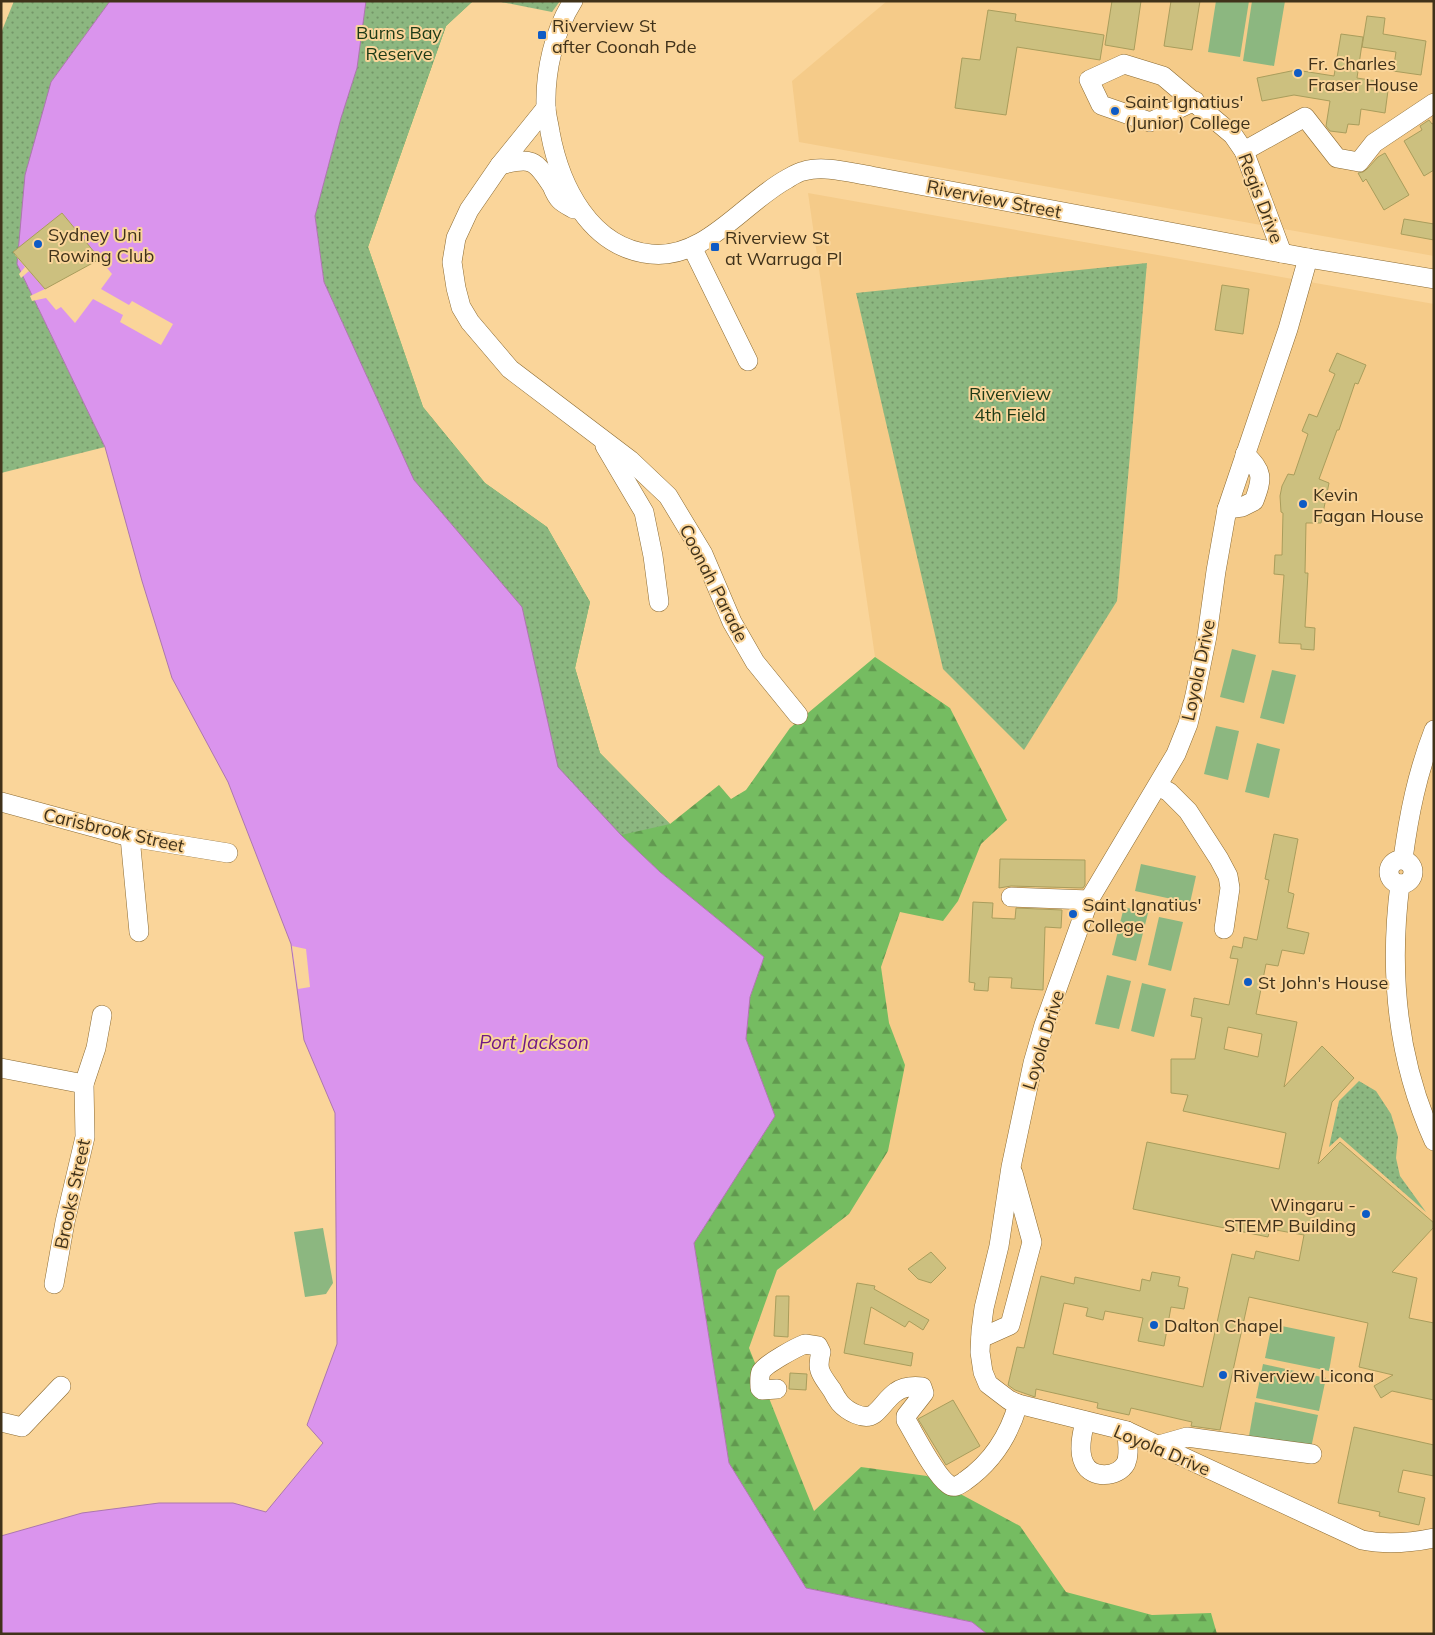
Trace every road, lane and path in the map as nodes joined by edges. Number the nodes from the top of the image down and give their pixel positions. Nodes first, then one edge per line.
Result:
1 (573, 1) edge
2 (1195, 101) junction
3 (1434, 103) edge
4 (546, 108) junction
5 (1244, 151) junction
6 (500, 165) junction
7 (587, 219) junction
8 (692, 247) junction
9 (1282, 253) junction
10 (1308, 258) junction
11 (1434, 279) edge
12 (748, 361) dead end
13 (601, 438) junction
14 (659, 602) dead end
15 (798, 715) dead end
16 (1434, 730) edge
17 (1158, 786) junction
18 (1, 802) edge
19 (130, 837) junction
20 (228, 854) dead end
21 (1011, 897) dead end
22 (1089, 900) junction
23 (1224, 929) dead end
24 (139, 932) dead end
25 (102, 1015) dead end
26 (1, 1068) edge
27 (84, 1084) junction
28 (1434, 1141) edge
29 (1011, 1166) junction
30 (54, 1284) dead end
31 (981, 1338) junction
32 (61, 1386) dead end
33 (777, 1389) dead end
34 (1018, 1404) junction
35 (1085, 1421) junction
36 (1, 1422) edge
37 (1127, 1432) junction
38 (1159, 1445) junction
39 (1312, 1454) dead end
40 (1434, 1538) edge

1 - 4 street, Riverview Street
2 - 2 street, Regis Drive
2 - 5 street, Regis Drive
3 - 5 street
4 - 6 street, Coonah Parade
4 - 7 street, Riverview Street
5 - 9 street, Regis Drive
6 - 7 street, Riverview Street
6 - 13 street, Coonah Parade
7 - 8 street, Riverview Street
8 - 9 street, Riverview Street
8 - 12 street
9 - 10 street, Riverview Street
10 - 11 street, Riverview Street
10 - 17 street, Loyola Drive
13 - 14 street, Coonah Parade
13 - 15 street, Coonah Parade
16 - 28 street
17 - 22 street, Loyola Drive
17 - 23 street
18 - 19 street, Carisbrook Street
19 - 20 street, Carisbrook Street
19 - 24 street
21 - 22 street
22 - 29 street, Loyola Drive
25 - 27 street, Brooks Street
26 - 27 street
27 - 30 street, Brooks Street
29 - 31 street, Loyola Drive
29 - 31 street
31 - 34 street, Loyola Drive
32 - 36 street
33 - 34 street
34 - 35 street, Loyola Drive
35 - 37 street, Loyola Drive
35 - 37 street
37 - 38 street, Loyola Drive
38 - 39 street
38 - 40 street, Loyola Drive

